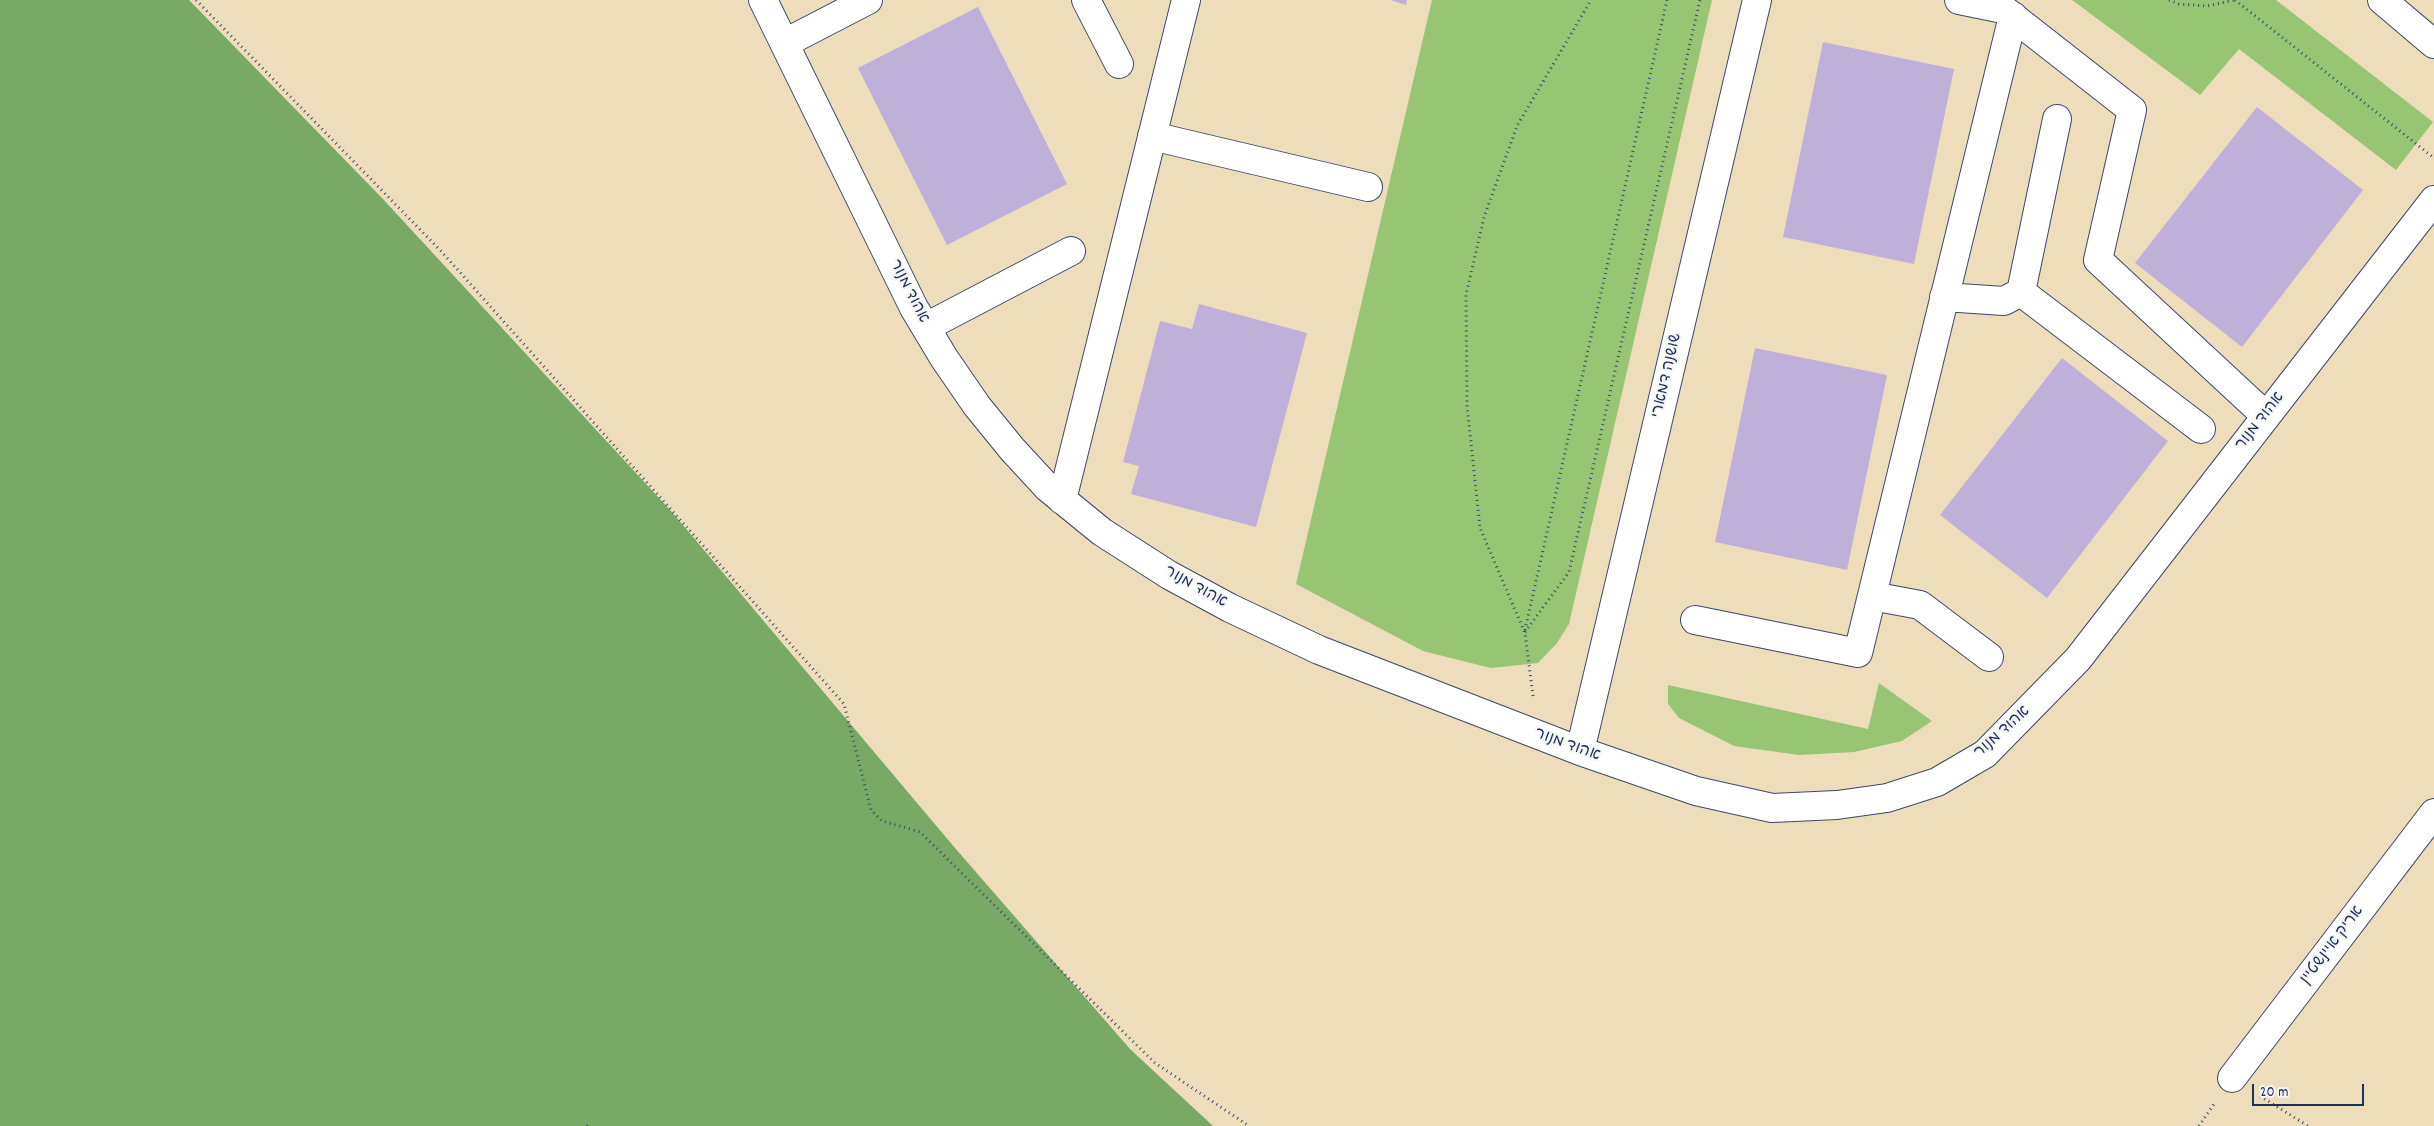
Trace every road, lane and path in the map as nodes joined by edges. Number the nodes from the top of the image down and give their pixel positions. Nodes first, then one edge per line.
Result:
1 (196, 0) edge
2 (764, 0) edge
3 (868, 0) edge
4 (1086, 0) edge
5 (1186, 0) edge
6 (1591, 0) edge
7 (1667, 0) edge
8 (1700, 0) edge
9 (1757, 0) edge
10 (2169, 0) edge
11 (2235, 0) edge
12 (2382, 0) edge
13 (1967, 1) edge
14 (2012, 16) junction
15 (785, 43) junction
16 (2434, 44) edge
17 (1119, 64) dead end
18 (2056, 118) dead end
19 (1152, 136) junction
20 (2434, 158) edge
21 (1368, 187) dead end
22 (2434, 200) edge
23 (1071, 251) dead end
24 (2021, 292) junction
25 (1944, 297) junction
26 (926, 327) junction
27 (2266, 416) junction
28 (2201, 428) dead end
29 (1062, 500) junction
30 (1872, 596) junction
31 (1695, 620) dead end
32 (1525, 633) junction
33 (1989, 656) dead end
34 (1539, 736) junction
35 (1580, 751) junction
36 (2434, 813) edge
37 (2232, 1078) joint
38 (1249, 1126) edge
39 (2308, 1126) edge

1 - 38 path
2 - 15 street, אהוד מנור
3 - 15 street
4 - 17 street
5 - 19 street
6 - 32 path
7 - 32 path
8 - 32 path
9 - 35 street, שושנה דמארי
10 - 11 path
11 - 20 path
12 - 16 street
13 - 14 street
14 - 25 street
14 - 27 street
15 - 26 street, אהוד מנור
18 - 24 street
19 - 21 street
19 - 29 street
22 - 27 street, אהוד מנור
23 - 26 street
24 - 25 street
24 - 28 street
25 - 30 street
26 - 29 street, אהוד מנור
27 - 35 street, אהוד מנור
29 - 34 street, אהוד מנור
30 - 31 street
30 - 33 street
32 - 34 path
34 - 35 street, אהוד מנור
36 - 37 street, אריק איינשטיין
37 - 39 path

